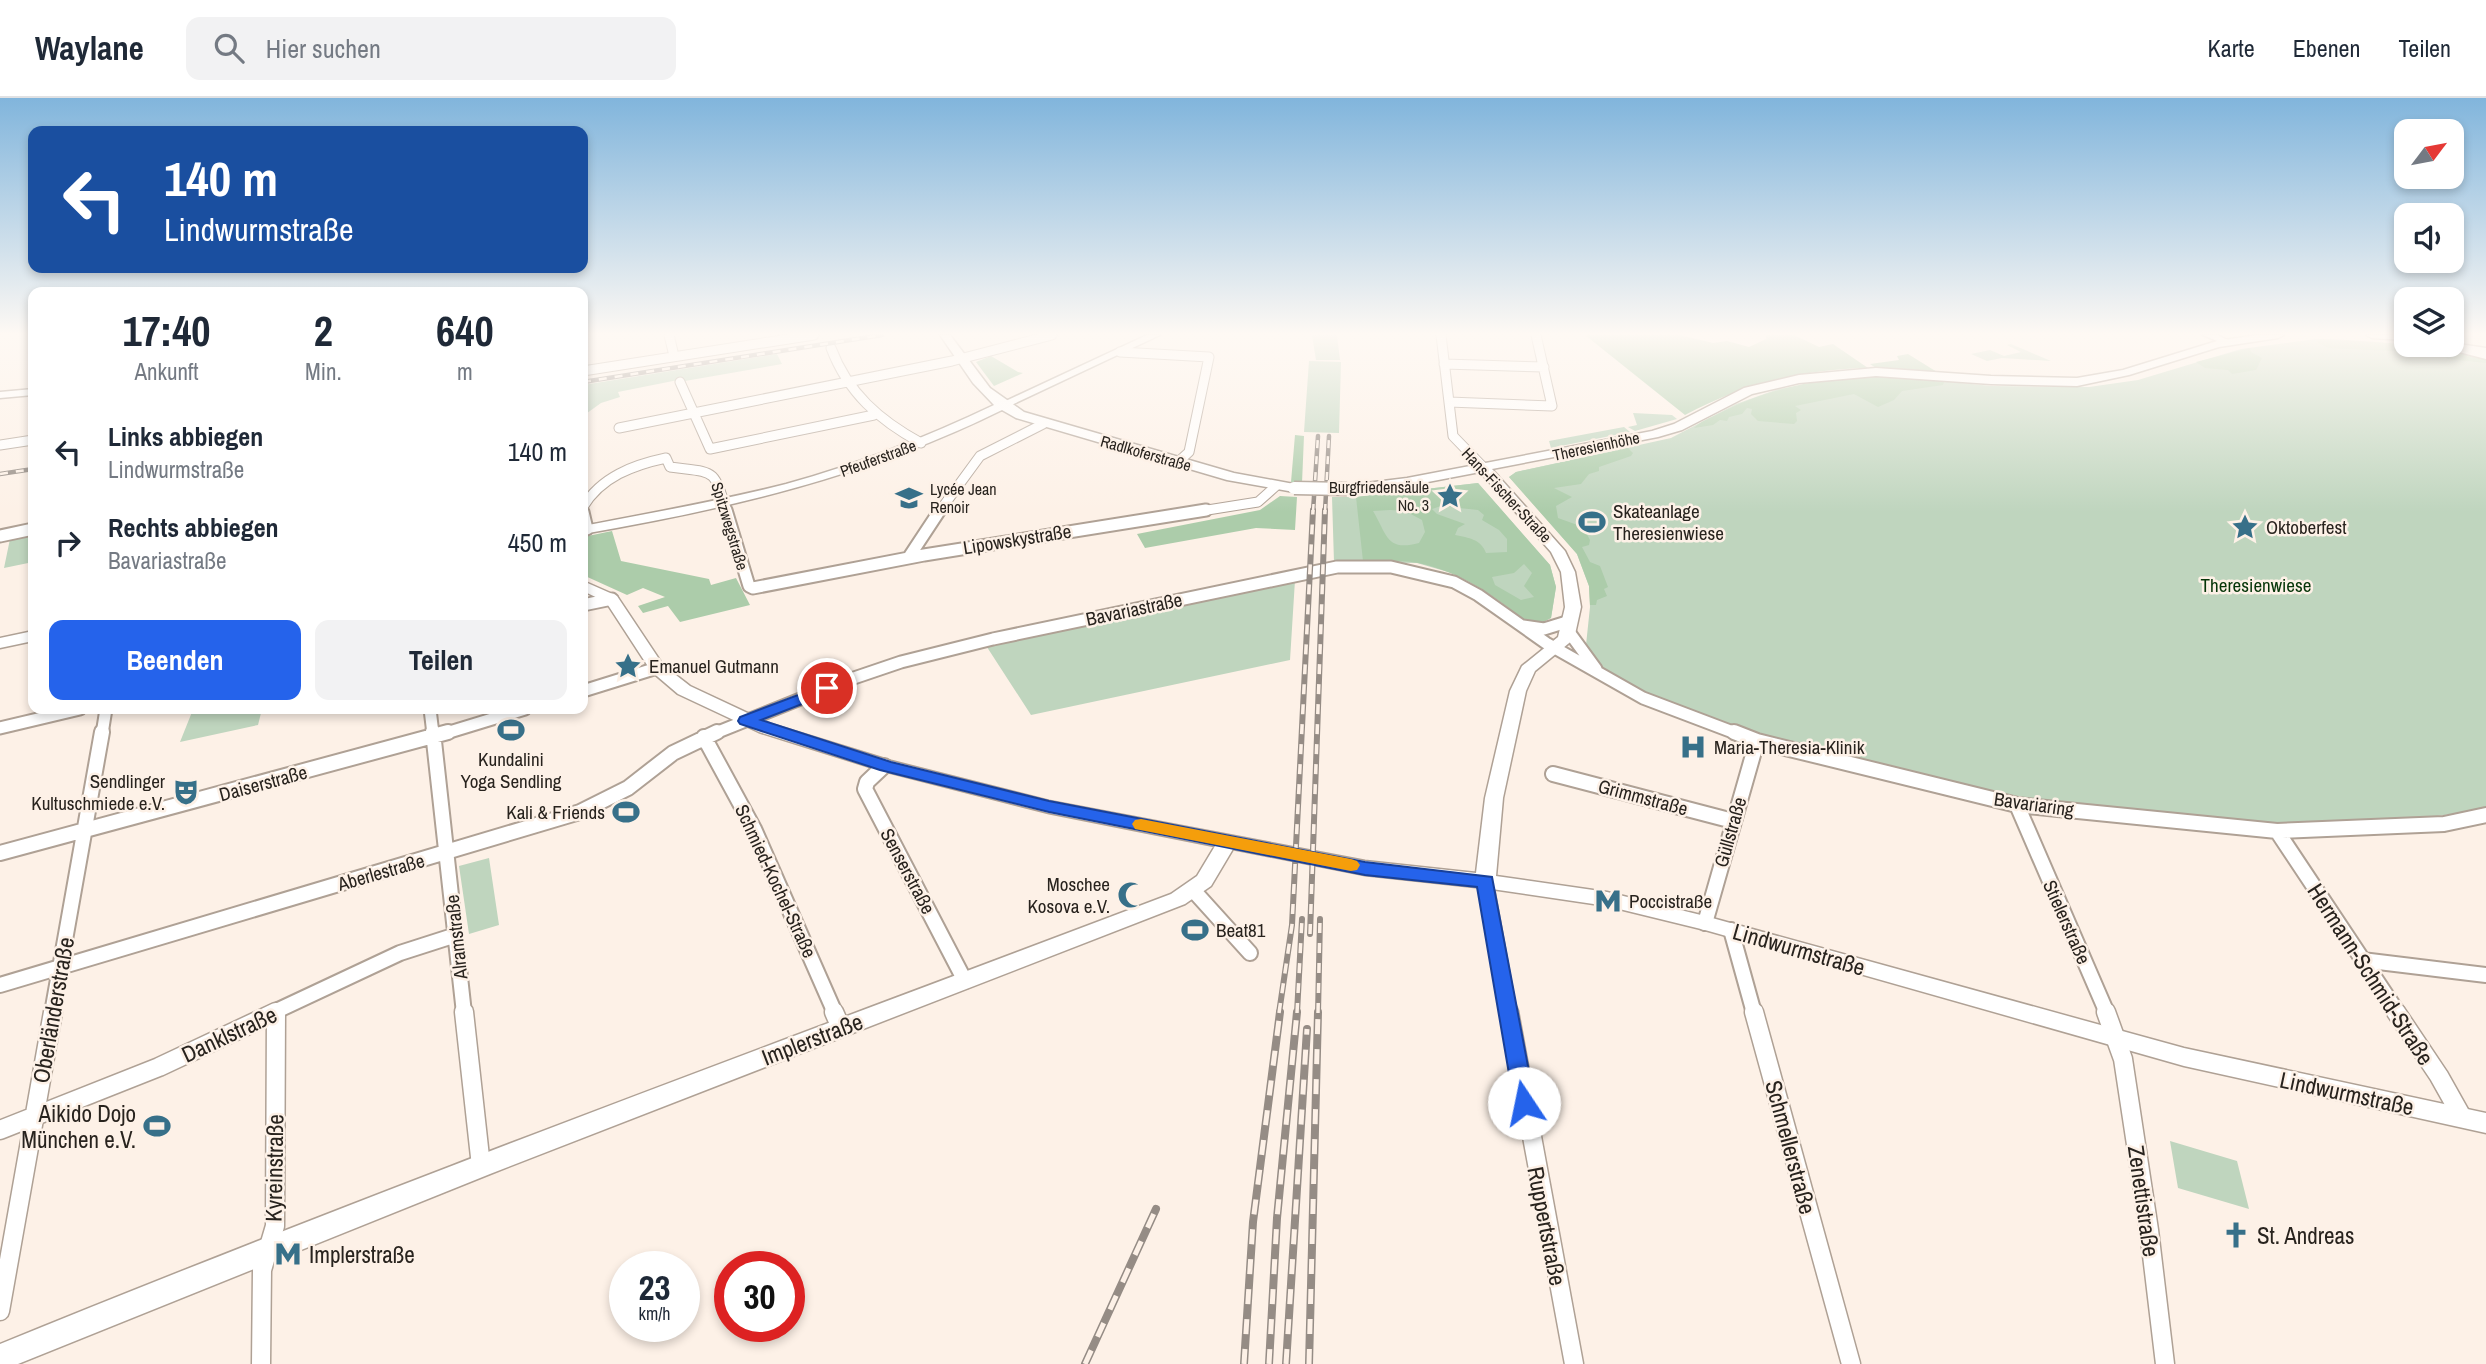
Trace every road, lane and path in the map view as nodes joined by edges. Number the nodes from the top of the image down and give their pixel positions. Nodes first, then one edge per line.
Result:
1 (685, 394) edge
2 (788, 394) edge
3 (858, 394) edge
4 (987, 394) edge
5 (1027, 394) edge
6 (1201, 394) edge
7 (1448, 394) edge
8 (1550, 394) edge
9 (1744, 394) edge
10 (1449, 402) junction
11 (1001, 406) junction
12 (693, 413) junction
13 (874, 415) junction
14 (1043, 424) junction
15 (619, 428) dead end
16 (28, 441) edge
17 (921, 443) junction
18 (0, 445) edge
19 (710, 449) joint
20 (1178, 462) junction
21 (1484, 468) junction
22 (1276, 486) junction
23 (588, 500) edge
24 (723, 503) junction
25 (588, 529) edge
26 (28, 530) edge
27 (0, 536) edge
28 (909, 557) junction
29 (588, 587) edge
30 (753, 588) joint
31 (612, 599) junction
32 (588, 604) edge
33 (1520, 625) junction
34 (1570, 626) junction
35 (28, 637) edge
36 (0, 643) edge
37 (1556, 649) junction
38 (657, 667) junction
39 (1601, 675) junction
40 (588, 689) edge
41 (59, 714) edge
42 (105, 714) edge
43 (431, 714) edge
44 (509, 714) edge
45 (746, 721) junction
46 (0, 728) edge
47 (433, 737) junction
48 (704, 737) junction
49 (1758, 741) junction
50 (884, 766) junction
51 (1553, 774) dead end
52 (2017, 805) junction
53 (2486, 815) edge
54 (1733, 821) junction
55 (84, 831) junction
56 (2277, 831) junction
57 (1223, 850) junction
58 (0, 853) edge
59 (447, 853) junction
60 (1485, 881) junction
61 (1194, 890) junction
62 (1705, 923) junction
63 (1731, 930) junction
64 (456, 935) junction
65 (1250, 953) dead end
66 (2362, 960) junction
67 (61, 967) junction
68 (2486, 975) edge
69 (965, 981) junction
70 (0, 985) edge
71 (276, 1012) junction
72 (841, 1028) junction
73 (2116, 1039) junction
74 (35, 1116) junction
75 (2462, 1118) junction
76 (2486, 1123) edge
77 (0, 1130) edge
78 (481, 1166) junction
79 (268, 1250) junction
80 (0, 1311) edge
81 (0, 1358) edge
82 (261, 1364) edge
83 (1574, 1364) edge
84 (1851, 1364) edge
85 (2165, 1364) edge

1 - 12 street
2 - 12 street
3 - 13 street
4 - 11 main road
5 - 11 street, Pfeuferstraße
6 - 20 street
7 - 10 street, Hans-Fischer-Straße
8 - 10 street
9 - 21 main road, Theresienhöhe
10 - 21 street, Hans-Fischer-Straße
11 - 14 main road, Radlkoferstraße
11 - 17 main road, Pfeuferstraße
12 - 15 street
12 - 19 street
13 - 17 street
13 - 19 street
14 - 20 main road, Radlkoferstraße
14 - 28 street
16 - 18 street
17 - 24 main road, Pfeuferstraße
20 - 22 main road, Radlkoferstraße
21 - 22 main road, Radlkoferstraße, bridge
21 - 34 main road, Hans-Fischer-Straße
22 - 28 street, Lipowskystraße
23 - 24 street, Spitzwegstraße
24 - 25 main road, Pfeuferstraße
24 - 30 street, Spitzwegstraße
26 - 27 street
28 - 30 street, Lipowskystraße
29 - 31 main road
31 - 32 street
31 - 38 main road, Lindwurmstraße
33 - 34 street
33 - 37 street, Bavariastraße
33 - 45 street, Bavariastraße
34 - 37 main road
34 - 39 street, Bavariaring
35 - 36 main road
37 - 39 street, Bavariaring
37 - 60 main road
38 - 40 street
38 - 45 main road, Lindwurmstraße
39 - 49 street, Bavariaring
41 - 46 street
42 - 55 street, Oberländerstraße
43 - 47 street, Alramstraße
44 - 47 street, Daiserstraße
45 - 48 street, Aberlestraße
45 - 50 main road, Lindwurmstraße
47 - 55 street, Daiserstraße
47 - 59 street, Alramstraße
48 - 59 street, Aberlestraße
48 - 72 street, Schmied-Kochel-Straße
49 - 52 street, Bavariaring
49 - 54 street, Güllstraße
50 - 57 main road, Lindwurmstraße
50 - 69 street, Senserstraße
51 - 54 street, Grimmstraße
52 - 56 street, Bavariaring
52 - 73 street, Stielerstraße
53 - 56 street, Bavariaring
54 - 62 street, Güllstraße
55 - 58 street, Daiserstraße
55 - 67 street, Oberländerstraße
56 - 66 street, Hermann-Schmid-Straße
57 - 60 main road, Lindwurmstraße
57 - 61 main road, Implerstraße
59 - 64 street, Alramstraße
59 - 67 street, Aberlestraße
60 - 62 main road, Lindwurmstraße
60 - 83 street, Ruppertstraße
61 - 65 street
61 - 69 main road, Implerstraße
62 - 63 main road, Lindwurmstraße
63 - 73 main road, Lindwurmstraße
63 - 84 street, Schmellerstraße
64 - 71 street, Danklstraße
64 - 78 street, Alramstraße
66 - 68 street
66 - 75 street, Hermann-Schmid-Straße
67 - 70 street, Aberlestraße
67 - 74 street, Oberländerstraße
69 - 72 main road, Implerstraße
71 - 74 street, Danklstraße
71 - 79 street, Kyreinstraße
72 - 78 main road, Implerstraße
73 - 75 main road, Lindwurmstraße
73 - 85 street, Zenettistraße
74 - 77 street, Danklstraße
74 - 80 street, Oberländerstraße
75 - 76 main road, Lindwurmstraße
78 - 79 main road, Implerstraße
79 - 81 main road, Implerstraße
79 - 82 street, Kyreinstraße

